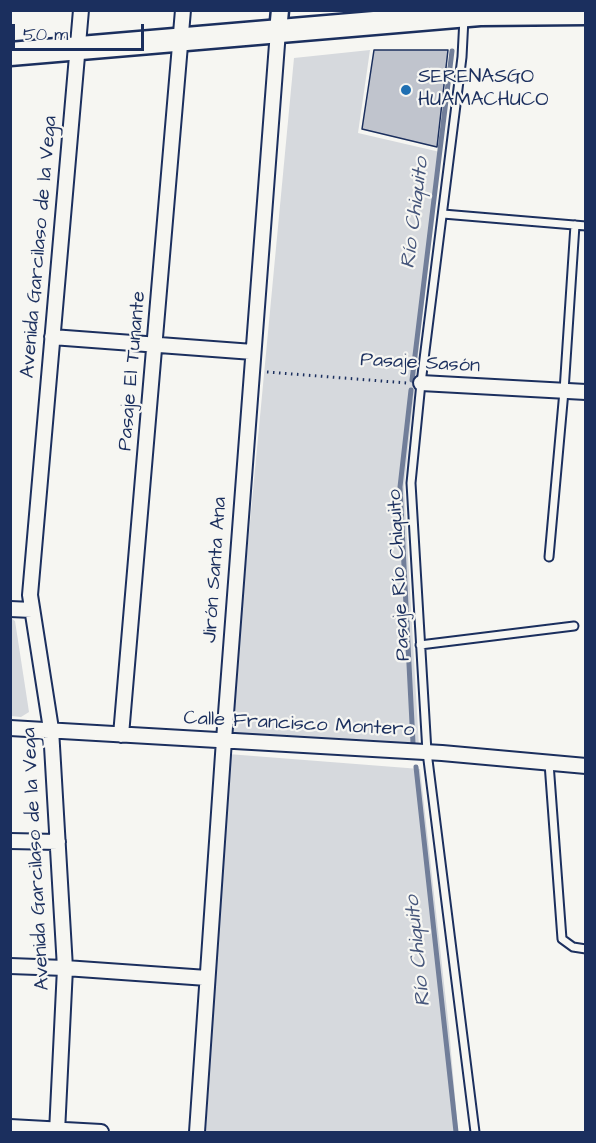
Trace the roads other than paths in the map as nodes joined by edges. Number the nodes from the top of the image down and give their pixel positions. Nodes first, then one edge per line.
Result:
1 (81, 10) edge
2 (183, 10) edge
3 (475, 13) edge
4 (585, 13) edge
5 (279, 21) edge
6 (181, 39) junction
7 (77, 48) junction
8 (10, 54) edge
9 (443, 214) junction
10 (575, 225) junction
11 (585, 225) edge
12 (52, 336) junction
13 (155, 345) junction
14 (254, 352) junction
15 (421, 383) junction
16 (564, 391) junction
17 (585, 392) edge
18 (549, 557) dead end
19 (10, 609) edge
20 (32, 610) junction
21 (574, 626) dead end
22 (420, 645) junction
23 (10, 728) edge
24 (51, 729) junction
25 (121, 735) junction
26 (224, 740) junction
27 (427, 752) junction
28 (549, 763) junction
29 (585, 766) edge
30 (10, 841) edge
31 (58, 842) junction
32 (585, 949) edge
33 (10, 966) edge
34 (65, 968) junction
35 (207, 978) junction
36 (10, 1127) edge
37 (57, 1131) edge
38 (101, 1132) edge
39 (196, 1132) edge
40 (475, 1132) edge

1 - 7 street, Avenida Garcilaso de la Vega
2 - 6 street, Pasaje El Tunante
3 - 4 highway
3 - 5 highway
3 - 9 lane, Pasaje Río Chiquito
5 - 6 highway
5 - 14 street, Jirón Santa Ana
6 - 7 highway
6 - 13 street, Pasaje El Tunante
7 - 8 highway
7 - 12 street, Avenida Garcilaso de la Vega
9 - 10 lane
9 - 15 lane, Pasaje Río Chiquito
10 - 11 lane
10 - 16 lane
12 - 13 street
12 - 20 street, Avenida Garcilaso de la Vega
13 - 14 street
13 - 25 street, Pasaje El Tunante
14 - 26 street, Jirón Santa Ana
15 - 16 street, Pasaje Sasón
15 - 22 lane, Pasaje Río Chiquito
16 - 17 street, Pasaje Sasón
16 - 18 lane
19 - 20 street
20 - 24 street, Avenida Garcilaso de la Vega
21 - 22 lane
22 - 27 lane, Pasaje Río Chiquito
23 - 24 street, Calle Francisco Montero
24 - 25 street, Calle Francisco Montero
24 - 31 street, Avenida Garcilaso de la Vega
25 - 26 street, Calle Francisco Montero
26 - 27 street, Calle Francisco Montero
26 - 35 street, Jirón Santa Ana
27 - 28 street, Calle Francisco Montero
27 - 40 lane, Pasaje Río Chiquito
28 - 29 street, Calle Francisco Montero
28 - 32 lane
30 - 31 street
31 - 34 street, Avenida Garcilaso de la Vega
33 - 34 street
34 - 35 street
34 - 37 street, Avenida Garcilaso de la Vega
35 - 39 street, Jirón Santa Ana
36 - 37 street
37 - 38 street

